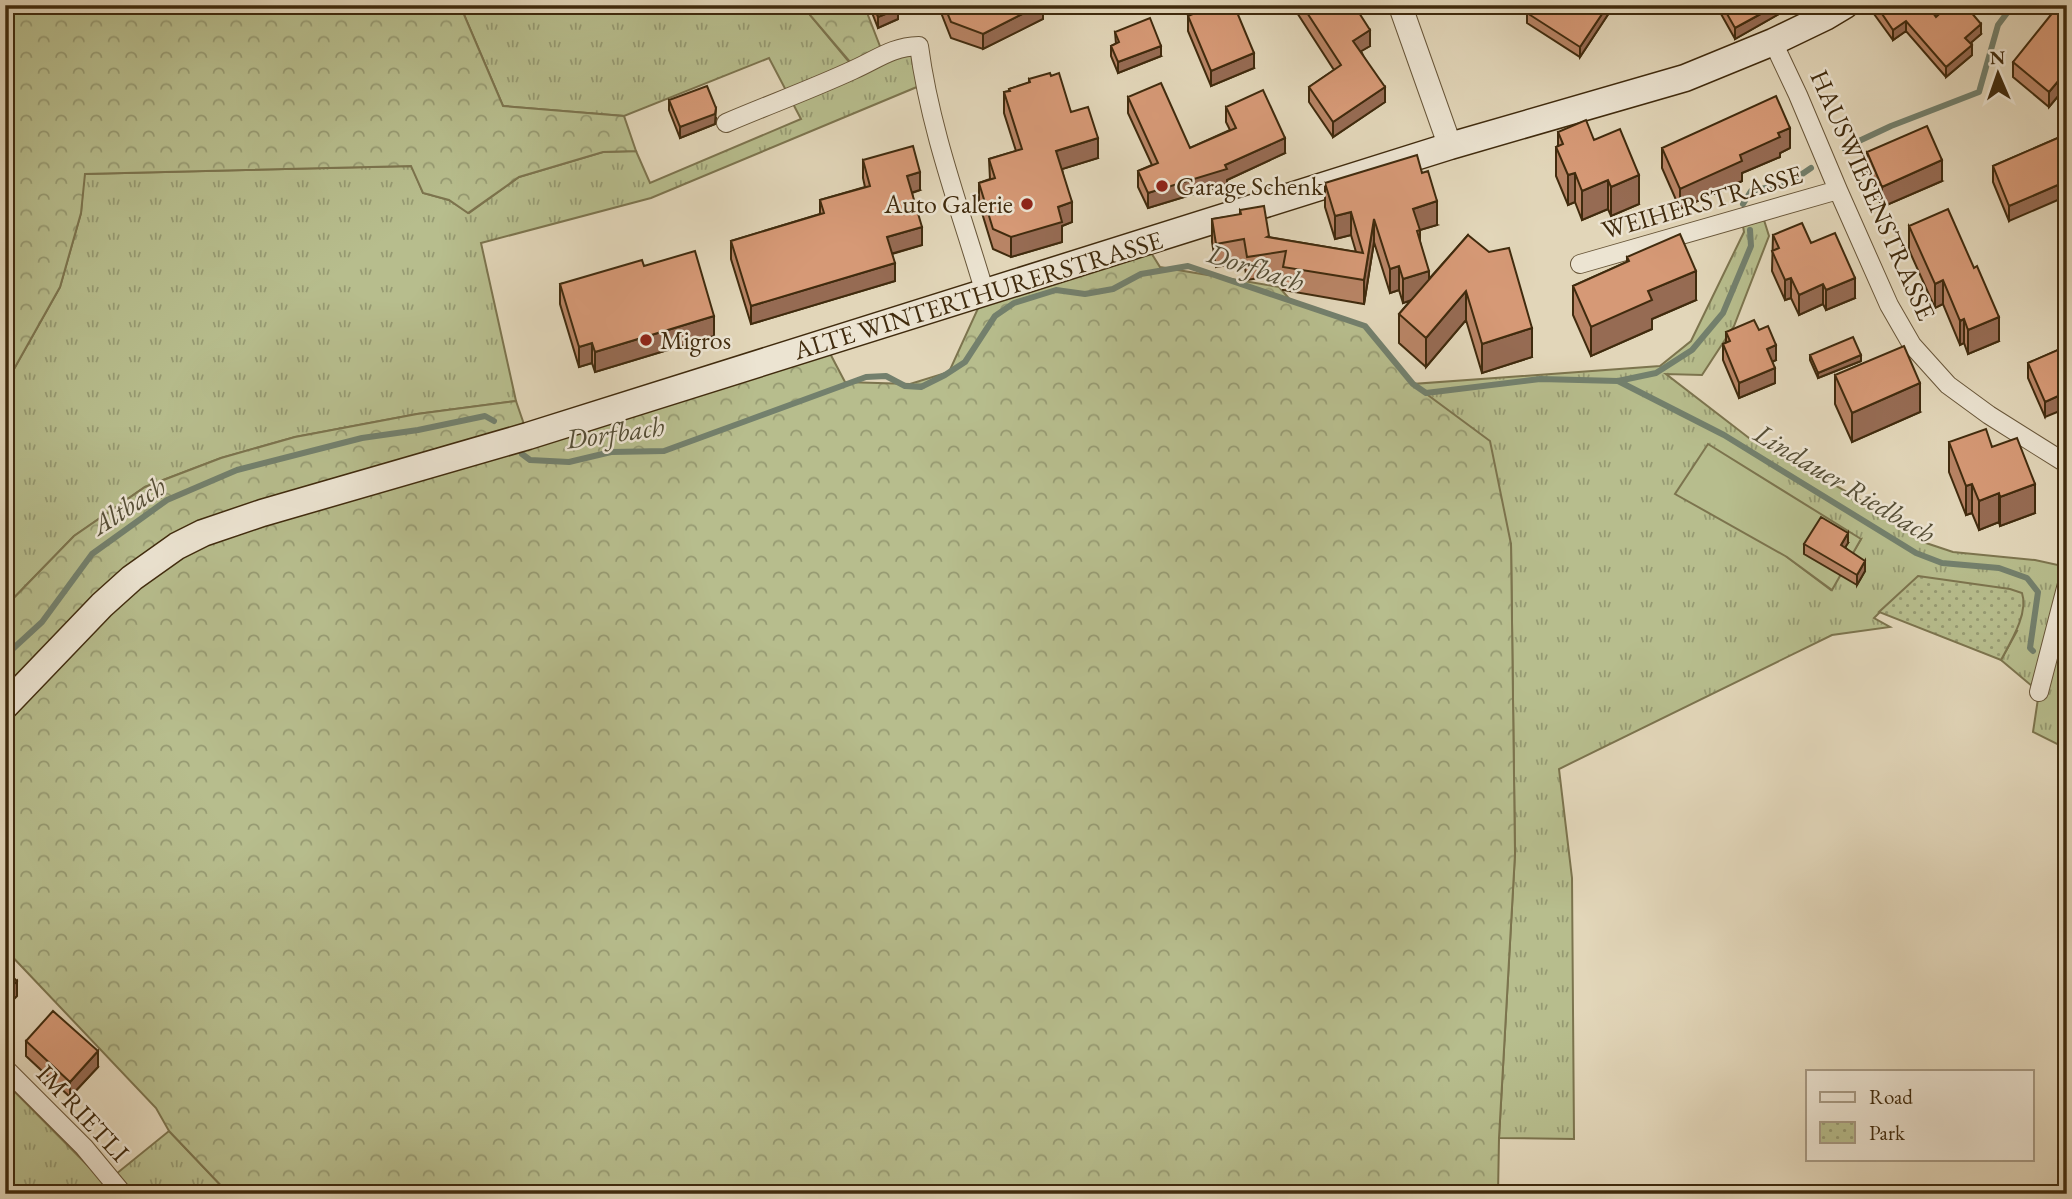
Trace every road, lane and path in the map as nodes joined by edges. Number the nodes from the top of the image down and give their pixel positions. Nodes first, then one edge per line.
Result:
1 (1400, 5) edge
2 (1845, 5) edge
3 (1773, 42) junction
4 (726, 123) dead end
5 (1450, 146) junction
6 (1838, 190) junction
7 (1580, 264) dead end
8 (985, 293) junction
9 (2067, 464) edge
10 (2067, 584) edge
11 (2039, 692) dead end
12 (5, 706) edge
13 (5, 1068) edge
14 (123, 1194) edge

1 - 5 street
2 - 3 main road, ALTE WINTERTHURERSTRASSE
3 - 5 main road, ALTE WINTERTHURERSTRASSE
3 - 6 street, HAUSWIESENSTRASSE
4 - 8 street
5 - 8 main road, ALTE WINTERTHURERSTRASSE
6 - 7 street, WEIHERSTRASSE
6 - 9 street, HAUSWIESENSTRASSE
8 - 12 main road, ALTE WINTERTHURERSTRASSE
10 - 11 street
13 - 14 street, IM RIETLI

